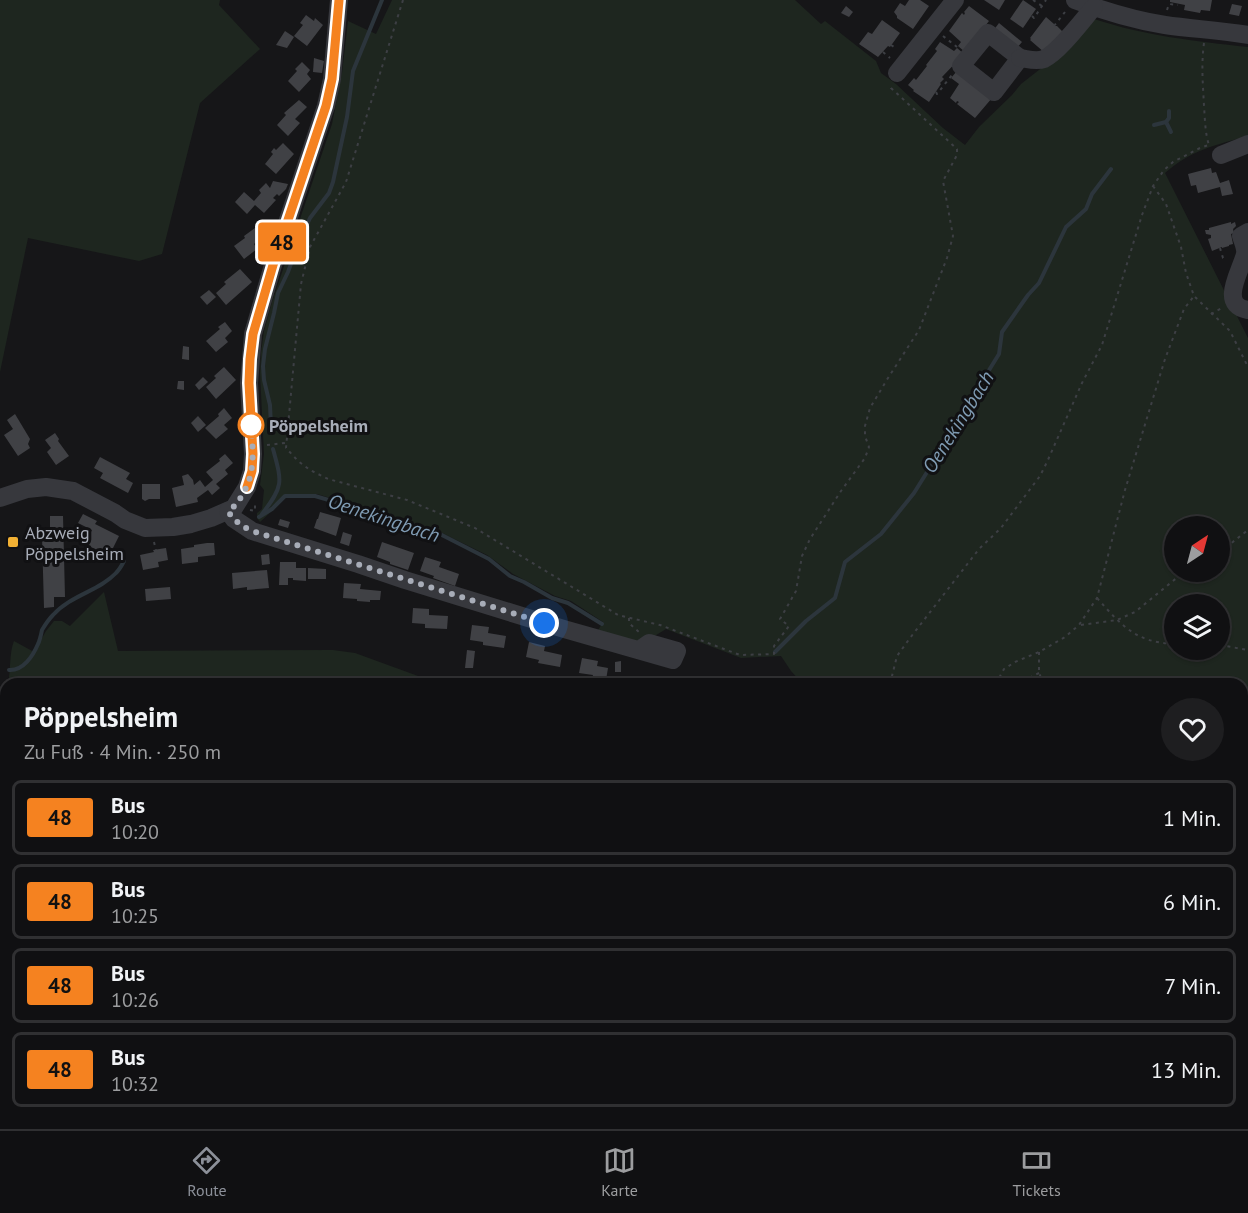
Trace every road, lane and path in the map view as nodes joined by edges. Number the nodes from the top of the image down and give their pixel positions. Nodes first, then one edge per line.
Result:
1 (339, 0) edge
2 (403, 0) edge
3 (955, 0) edge
4 (1033, 0) edge
5 (1046, 0) edge
6 (1072, 4) edge
7 (1042, 6) junction
8 (1094, 7) junction
9 (1032, 16) dead end
10 (1054, 26) dead end
11 (933, 27) junction
12 (1202, 29) junction
13 (1248, 35) edge
14 (1020, 58) junction
15 (965, 61) junction
16 (895, 77) joint
17 (936, 93) dead end
18 (1228, 149) edge
19 (1153, 186) junction
20 (1248, 232) edge
21 (1241, 279) edge
22 (1194, 296) junction
23 (1248, 310) edge
24 (1248, 367) edge
25 (285, 443) junction
26 (253, 446) junction
27 (0, 498) edge
28 (228, 511) junction
29 (1248, 530) edge
30 (1230, 544) edge
31 (1172, 582) edge
32 (1097, 598) junction
33 (629, 618) junction
34 (1117, 620) junction
35 (1079, 625) junction
36 (1164, 643) edge
37 (644, 646) joint
38 (1230, 647) edge
39 (1248, 650) edge
40 (1039, 652) junction
41 (1039, 673) junction
42 (892, 678) edge
43 (999, 678) edge
44 (1028, 678) edge
45 (1041, 678) edge

1 - 26 street
2 - 25 path
3 - 11 street
4 - 7 path
5 - 7 path
6 - 8 street
6 - 10 path
7 - 9 path
8 - 12 street
8 - 14 street
11 - 15 path
11 - 16 street
12 - 13 street
12 - 18 path
14 - 15 street
14 - 15 street
15 - 17 path
16 - 33 path
18 - 19 path
19 - 22 path
19 - 42 path
20 - 21 street
21 - 23 street
22 - 24 path
22 - 32 path
25 - 26 path
25 - 33 path
26 - 28 street
27 - 28 street
28 - 37 street
29 - 30 path
31 - 34 path
32 - 34 path
32 - 35 path
33 - 37 path
34 - 35 path
34 - 36 path
35 - 40 path
38 - 39 path
40 - 41 path
40 - 43 path
41 - 44 path
41 - 45 path

